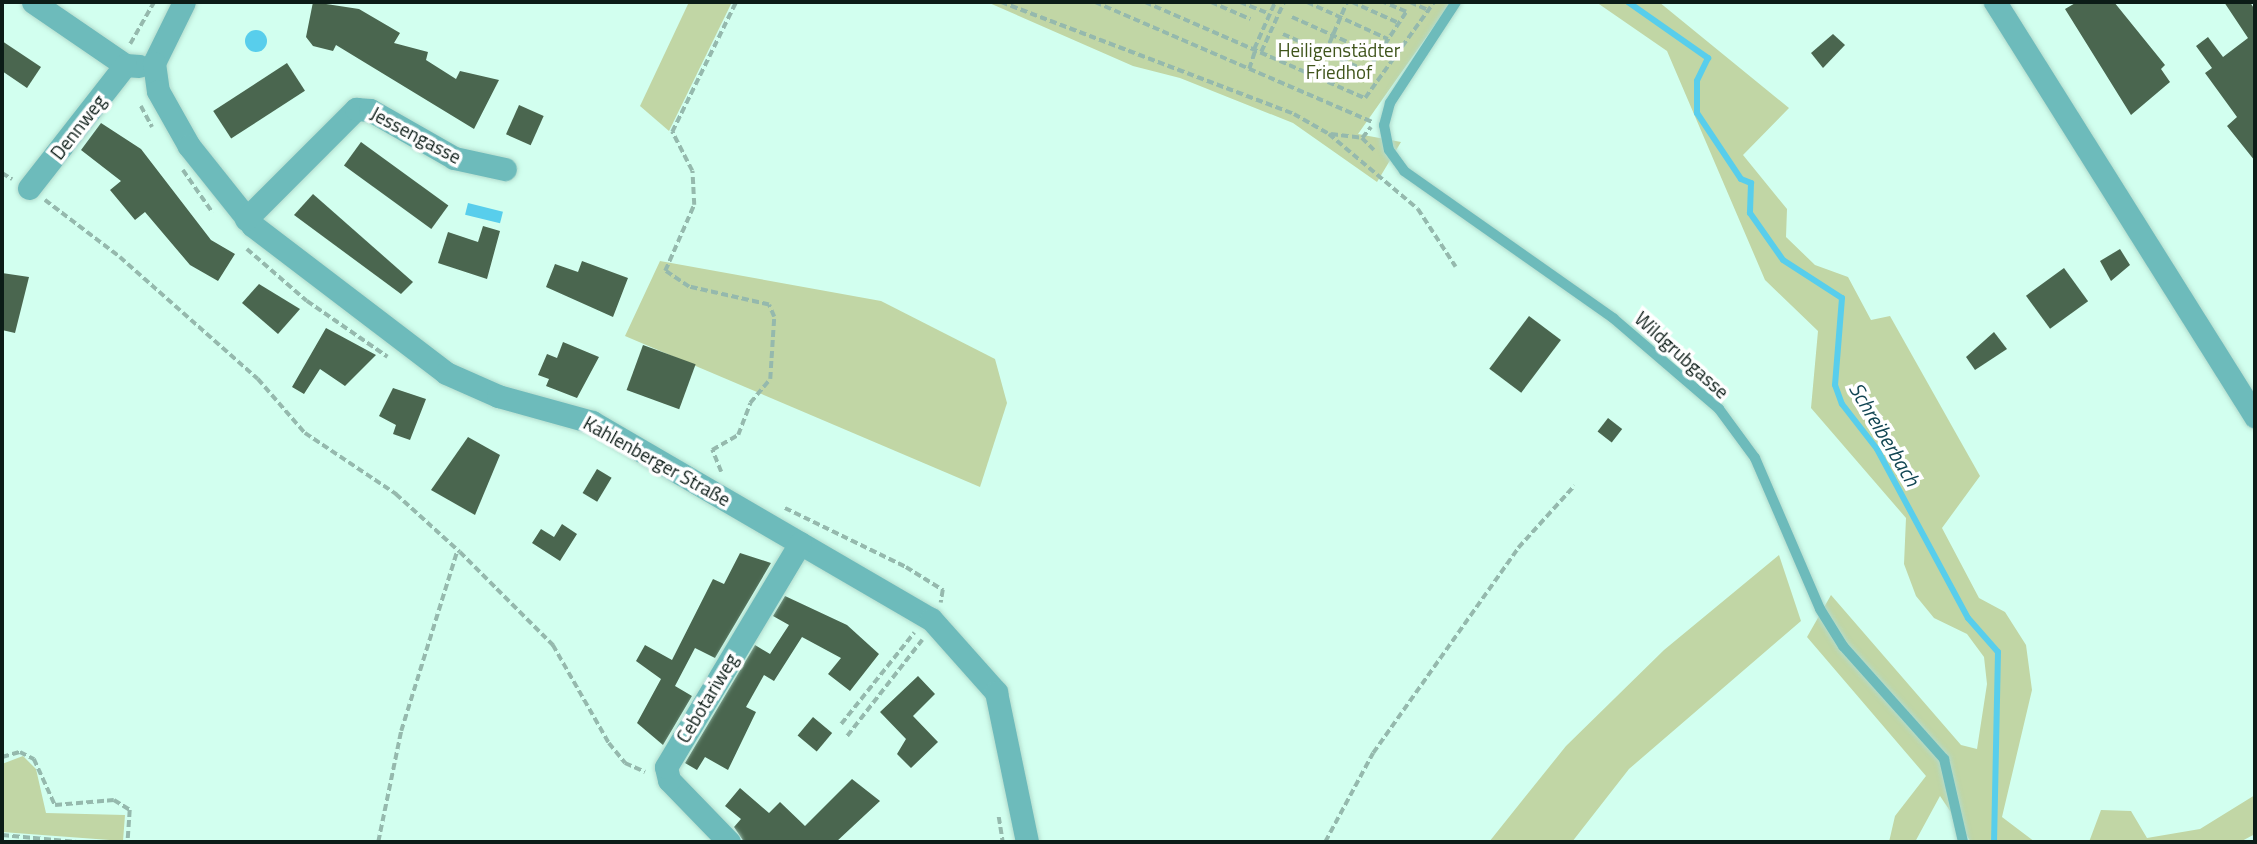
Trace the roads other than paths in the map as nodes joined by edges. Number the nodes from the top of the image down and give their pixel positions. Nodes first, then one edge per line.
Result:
1 (33, 2) edge
2 (184, 2) edge
3 (1457, 2) edge
4 (1995, 2) edge
5 (127, 58) junction
6 (154, 63) junction
7 (505, 169) dead end
8 (29, 188) road end
9 (246, 219) junction
10 (2255, 416) edge
11 (800, 543) junction
12 (729, 842) edge
13 (1027, 842) edge
14 (1964, 842) edge

1 - 5 street
2 - 6 street
3 - 14 lane, Wildgrubgasse
4 - 10 street
5 - 6 street
5 - 8 street, Dennweg
6 - 9 street, Kahlenberger Straße
7 - 9 street, Jessengasse
9 - 11 street, Kahlenberger Straße
11 - 12 street, Cebotariweg
11 - 13 street, Kahlenberger Straße

